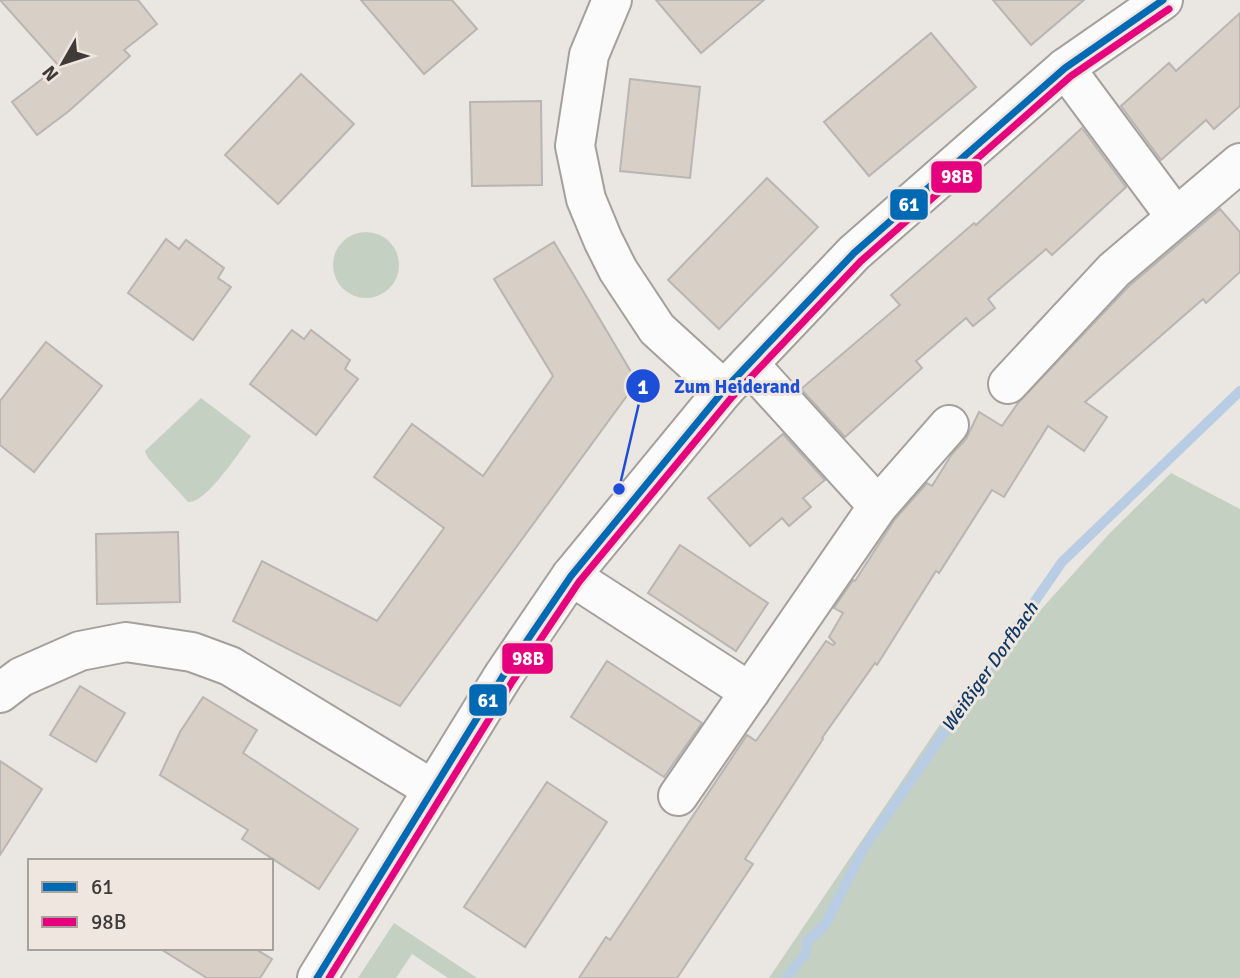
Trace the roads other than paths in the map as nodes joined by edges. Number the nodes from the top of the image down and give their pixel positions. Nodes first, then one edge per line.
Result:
1 (612, 0) edge
2 (1163, 0) edge
3 (1065, 68) junction
4 (1240, 163) edge
5 (1175, 216) junction
6 (737, 377) junction
7 (1008, 384) dead end
8 (949, 425) dead end
9 (878, 506) junction
10 (571, 576) junction
11 (750, 692) junction
12 (0, 693) edge
13 (432, 789) junction
14 (678, 796) dead end
15 (317, 978) edge

1 - 6 street
2 - 3 street
3 - 5 street
3 - 6 street
4 - 5 street
5 - 7 street
6 - 9 street
6 - 10 street
8 - 9 street
9 - 11 street
10 - 11 street
10 - 13 street
11 - 14 street
12 - 13 street
13 - 15 street

